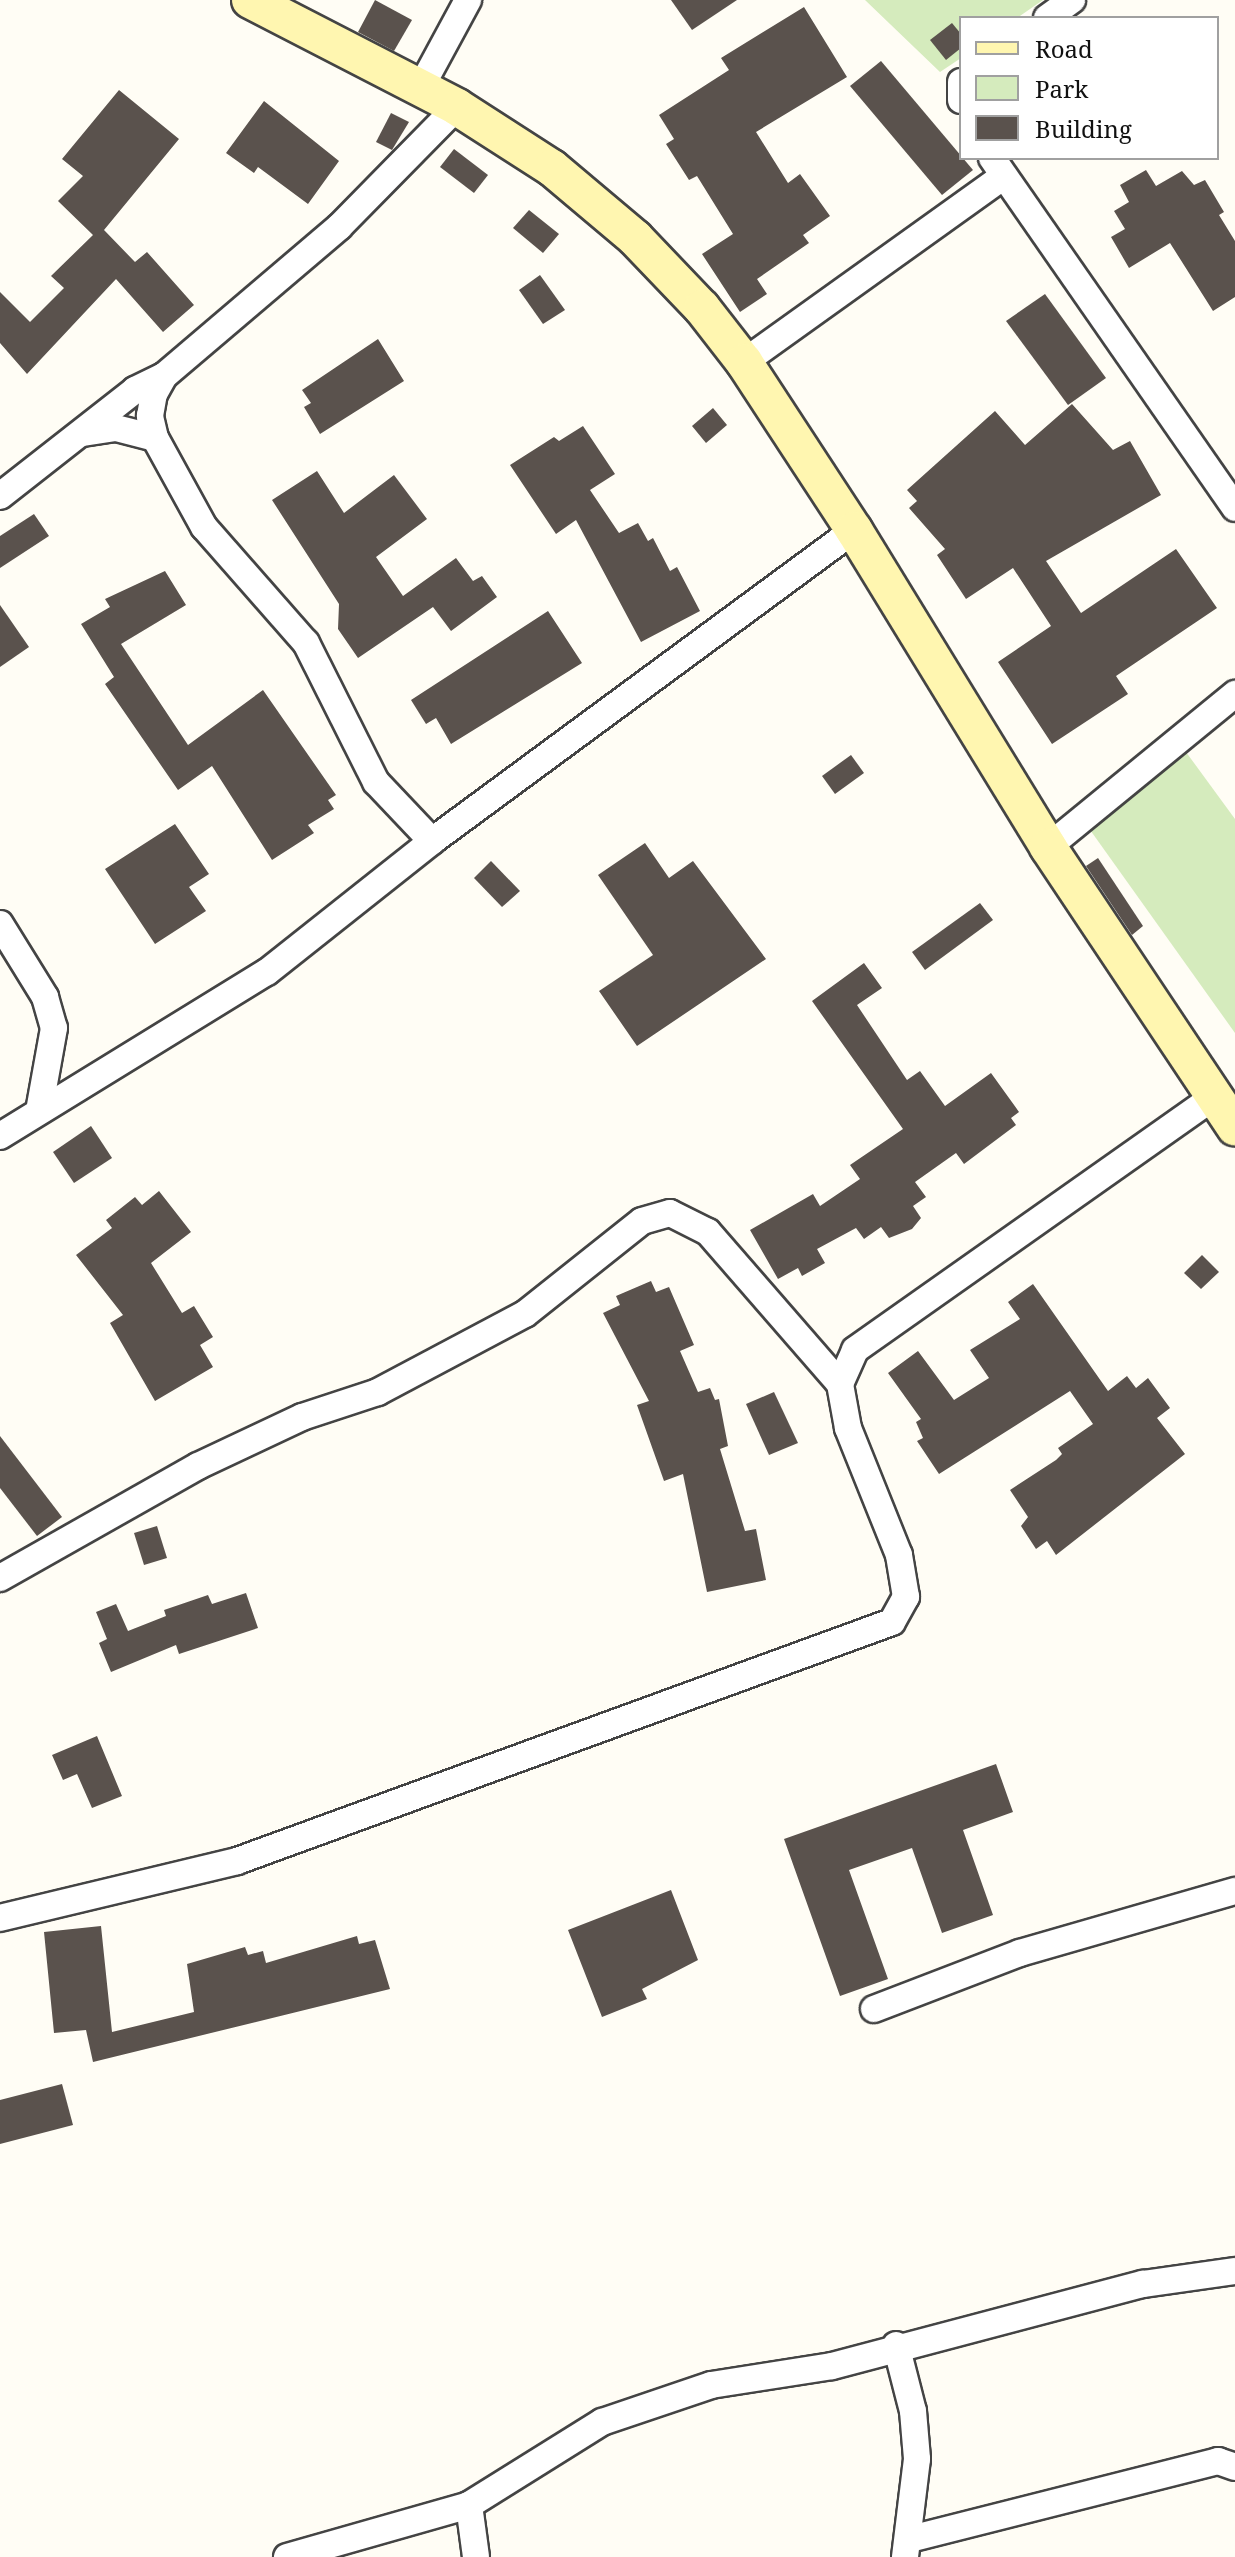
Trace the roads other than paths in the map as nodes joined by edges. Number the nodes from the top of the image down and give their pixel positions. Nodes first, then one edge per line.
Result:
1 (250, 0) edge
2 (468, 0) edge
3 (1072, 0) edge
4 (1050, 16) edge
5 (421, 87) junction
6 (457, 107) junction
7 (997, 168) edge
8 (744, 362) junction
9 (164, 376) junction
10 (83, 433) junction
11 (155, 438) junction
12 (0, 496) edge
13 (1235, 508) edge
14 (854, 530) junction
15 (1235, 694) edge
16 (432, 841) junction
17 (1048, 847) junction
18 (0, 924) edge
19 (1214, 1097) junction
20 (39, 1111) junction
21 (1235, 1127) edge
22 (0, 1136) edge
23 (840, 1384) junction
24 (0, 1578) edge
25 (1235, 1891) edge
26 (0, 1918) edge
27 (874, 2009) dead end
28 (1235, 2271) edge
29 (896, 2345) junction
30 (1235, 2467) edge
31 (469, 2505) junction
32 (908, 2548) edge
33 (287, 2557) edge
34 (476, 2557) edge

1 - 5 street
2 - 5 street
3 - 4 street
5 - 6 street
6 - 8 street
6 - 9 street
7 - 8 street
7 - 13 street
8 - 14 street
9 - 10 street
9 - 11 street
10 - 11 street
10 - 12 street
11 - 16 street
14 - 16 street
14 - 17 street
15 - 17 street
16 - 20 street
17 - 19 street
18 - 20 street
19 - 21 street
19 - 23 street
20 - 22 street
23 - 24 street
23 - 26 street
25 - 27 street
28 - 29 street
29 - 31 street
29 - 32 street
30 - 32 street
31 - 33 street
31 - 34 street

